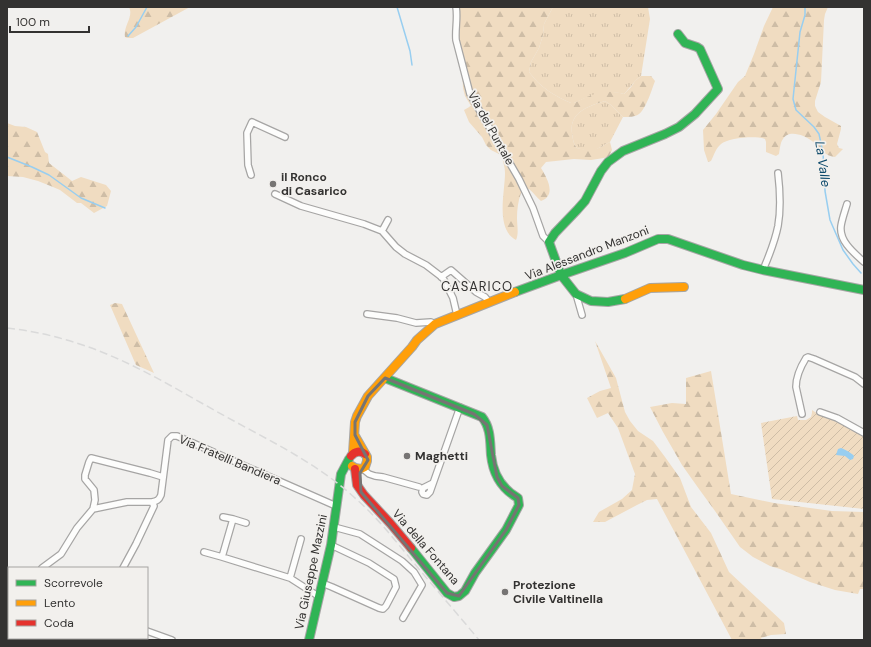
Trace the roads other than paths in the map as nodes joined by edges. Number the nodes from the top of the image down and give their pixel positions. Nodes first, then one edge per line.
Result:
1 (456, 7) edge
2 (678, 34) dead end
3 (285, 137) dead end
4 (778, 174) dead end
5 (251, 175) dead end
6 (275, 194) dead end
7 (847, 204) dead end
8 (388, 220) dead end
9 (382, 231) junction
10 (549, 242) junction
11 (864, 262) edge
12 (762, 270) junction
13 (441, 276) junction
14 (561, 276) junction
15 (684, 287) dead end
16 (864, 290) edge
17 (576, 294) junction
18 (489, 302) junction
19 (367, 314) dead end
20 (457, 315) junction
21 (582, 315) dead end
22 (435, 324) junction
23 (384, 378) junction
24 (864, 384) edge
25 (460, 408) junction
26 (820, 412) dead end
27 (802, 414) dead end
28 (864, 433) edge
29 (355, 435) junction
30 (364, 454) junction
31 (351, 456) junction
32 (360, 468) junction
33 (163, 477) junction
34 (340, 481) junction
35 (433, 483) dead end
36 (419, 487) dead end
37 (153, 504) junction
38 (336, 506) junction
39 (93, 509) junction
40 (223, 517) dead end
41 (233, 519) junction
42 (246, 522) dead end
43 (334, 527) junction
44 (301, 539) dead end
45 (331, 545) junction
46 (204, 552) dead end
47 (222, 557) junction
48 (43, 567) edge
49 (124, 567) edge
50 (290, 578) junction
51 (322, 583) junction
52 (7, 587) edge
53 (318, 596) junction
54 (8, 598) edge
55 (403, 618) dead end
56 (148, 631) edge
57 (172, 640) edge
58 (309, 640) edge

1 - 10 street, Via del Puntale
2 - 10 street
3 - 5 street
4 - 12 street
6 - 9 street
7 - 11 street
8 - 9 street
9 - 13 street
10 - 14 street
12 - 14 street, Via Alessandro Manzoni
12 - 16 street, Via Alessandro Manzoni
13 - 18 street
13 - 20 street
14 - 17 street
14 - 18 street, Via Alessandro Manzoni
15 - 17 street
17 - 21 street
18 - 20 street, Via Alessandro Manzoni
19 - 22 street
20 - 22 street, Via Alessandro Manzoni
22 - 23 street, Via Alessandro Manzoni
23 - 25 street, Via della Fontana
23 - 29 street, Via Alessandro Manzoni
24 - 27 street
25 - 32 street, Via della Fontana
25 - 35 street
26 - 28 street
29 - 30 street
29 - 31 street, Via Alessandro Manzoni
30 - 31 street
30 - 32 street
31 - 32 street
31 - 34 street
32 - 34 street
32 - 36 street
33 - 37 street, Via Fratelli Bandiera
33 - 38 street, Via Fratelli Bandiera
33 - 39 street
34 - 38 street, Via Giuseppe Mazzini
37 - 39 street
37 - 49 street
38 - 43 street, Via Giuseppe Mazzini
39 - 48 street
40 - 41 street
41 - 42 street
41 - 47 street
43 - 45 street, Via Giuseppe Mazzini
43 - 55 street
44 - 50 street
45 - 51 street, Via Giuseppe Mazzini
45 - 51 street
46 - 47 street
47 - 50 street
50 - 53 street
51 - 53 street, Via Giuseppe Mazzini
52 - 54 street
53 - 58 street, Via Giuseppe Mazzini
56 - 57 street

